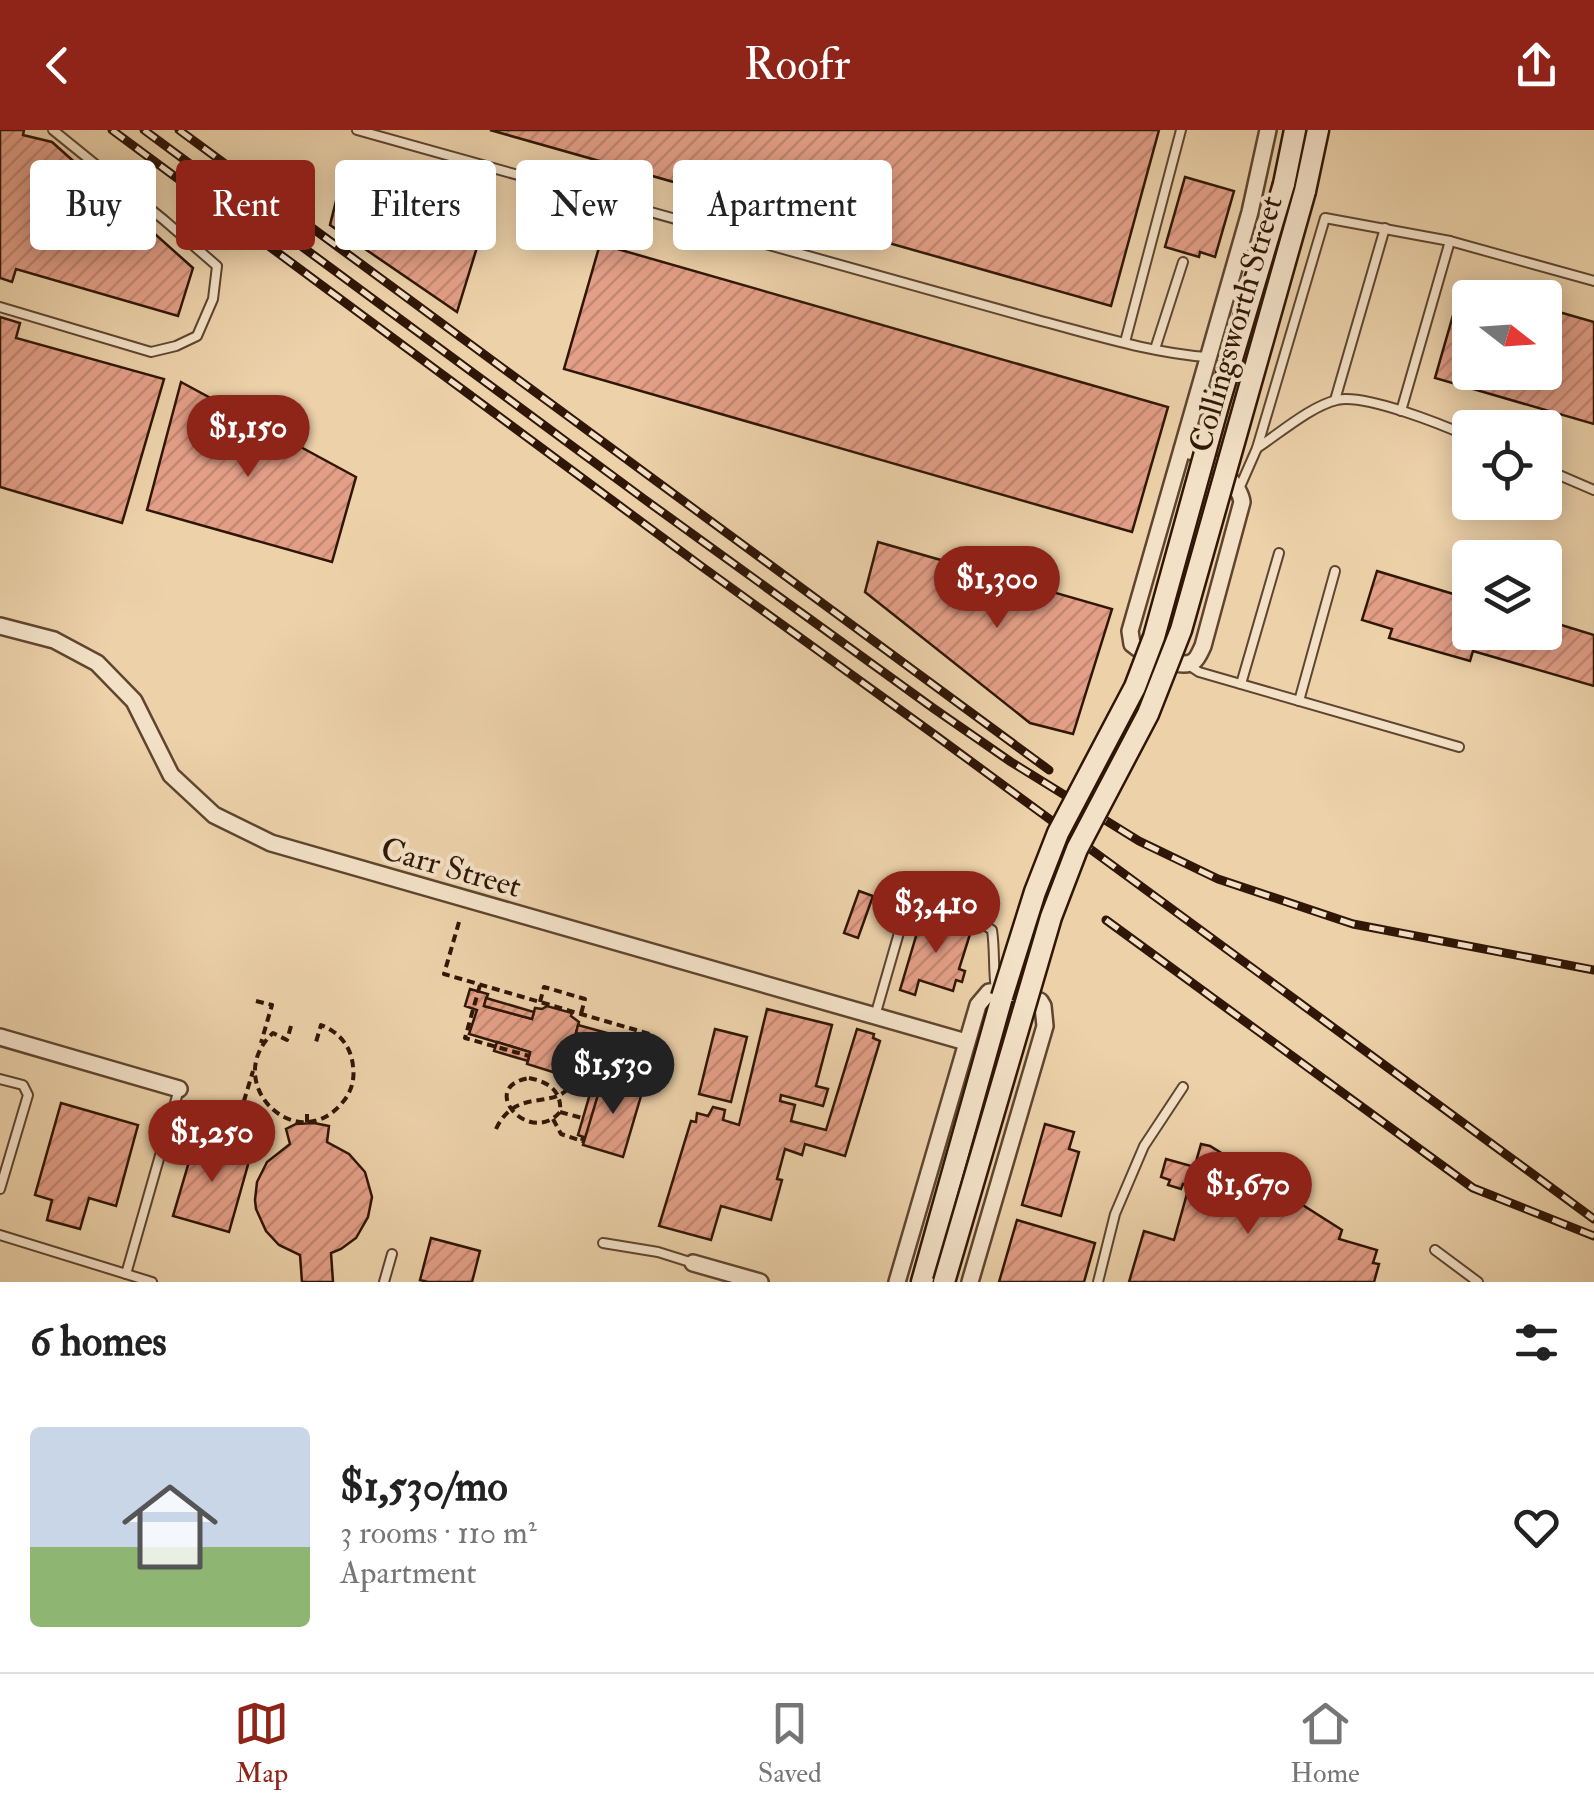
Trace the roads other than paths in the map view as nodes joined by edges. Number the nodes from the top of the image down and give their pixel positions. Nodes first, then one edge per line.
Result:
1 (53, 130) edge
2 (357, 130) edge
3 (1181, 130) edge
4 (1268, 130) edge
5 (1295, 130) edge
6 (1318, 130) edge
7 (1385, 228) junction
8 (1450, 240) junction
9 (1183, 262) dead end
10 (1594, 281) edge
11 (0, 307) edge
12 (1125, 342) junction
13 (1156, 349) junction
14 (1208, 357) junction
15 (1335, 400) junction
16 (1401, 411) junction
17 (1452, 429) edge
18 (1257, 448) junction
19 (1182, 449) junction
20 (1562, 476) edge
21 (1239, 489) junction
22 (1594, 490) edge
23 (1279, 553) dead end
24 (1335, 571) dead end
25 (0, 626) edge
26 (1188, 664) junction
27 (1241, 684) junction
28 (1299, 701) junction
29 (1459, 748) dead end
30 (996, 990) junction
31 (875, 1016) junction
32 (0, 1037) edge
33 (966, 1042) junction
34 (0, 1079) edge
35 (1183, 1087) dead end
36 (180, 1089) joint
37 (0, 1188) edge
38 (0, 1234) edge
39 (603, 1243) dead end
40 (1436, 1250) dead end
41 (392, 1254) dead end
42 (693, 1263) joint
43 (126, 1274) junction
44 (152, 1282) edge
45 (384, 1282) edge
46 (760, 1282) edge
47 (897, 1282) edge
48 (922, 1282) edge
49 (944, 1282) edge
50 (970, 1282) edge
51 (1098, 1282) edge
52 (1478, 1282) edge

1 - 11 lane
2 - 12 lane
3 - 12 lane
4 - 14 street, Collingsworth Street
5 - 48 main road, Collingsworth Street, bridge
6 - 49 main road, Collingsworth Street, bridge
7 - 8 lane
7 - 15 lane
7 - 18 lane
8 - 10 lane
8 - 16 lane
9 - 13 lane
12 - 13 lane
13 - 14 lane
14 - 19 street, Collingsworth Street
15 - 16 lane
15 - 18 lane
16 - 17 lane
18 - 21 lane
19 - 21 street, Collingsworth Street
19 - 26 street, Collingsworth Street
20 - 22 lane
21 - 26 street, Collingsworth Street
23 - 27 lane
24 - 28 lane
25 - 31 street, Carr Street
26 - 27 lane
27 - 28 lane
28 - 29 lane
30 - 31 lane
30 - 33 street
30 - 50 street
31 - 33 street, Carr Street
32 - 36 street
33 - 47 street
34 - 37 lane
35 - 51 lane
36 - 43 lane
38 - 43 lane
39 - 42 lane
40 - 52 lane
41 - 45 lane
42 - 46 street
43 - 44 lane

